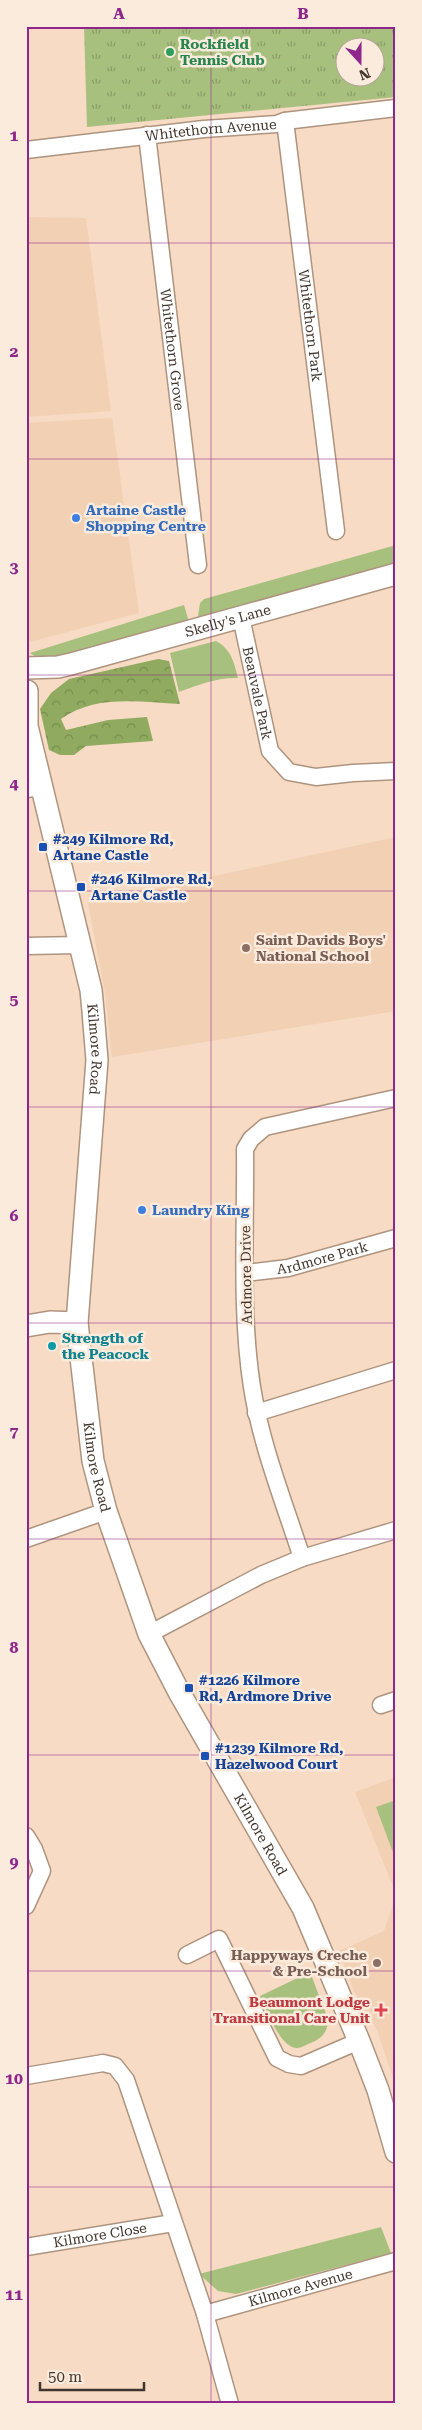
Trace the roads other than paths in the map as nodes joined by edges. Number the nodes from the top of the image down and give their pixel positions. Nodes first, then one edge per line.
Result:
1 (396, 108) edge
2 (285, 121) junction
3 (147, 135) junction
4 (26, 150) edge
5 (336, 531) dead end
6 (198, 565) dead end
7 (396, 574) edge
8 (241, 618) junction
9 (27, 681) edge
10 (27, 725) edge
11 (396, 771) edge
12 (34, 788) edge
13 (80, 945) junction
14 (26, 946) edge
15 (396, 1098) edge
16 (396, 1238) edge
17 (246, 1274) junction
18 (77, 1323) junction
19 (26, 1326) edge
20 (396, 1370) edge
21 (256, 1413) junction
22 (106, 1510) junction
23 (396, 1530) edge
24 (26, 1539) edge
25 (302, 1558) junction
26 (149, 1634) junction
27 (26, 1836) edge
28 (26, 1906) edge
29 (187, 1955) dead end
30 (359, 2041) junction
31 (26, 2076) edge
32 (396, 2152) edge
33 (173, 2223) junction
34 (26, 2247) edge
35 (396, 2261) edge
36 (205, 2314) junction
37 (230, 2404) edge

1 - 2 street, Whitethorn Avenue
2 - 3 street, Whitethorn Avenue
2 - 5 street, Whitethorn Park
3 - 4 street, Whitethorn Avenue
3 - 6 street, Whitethorn Grove
7 - 8 street, Skelly's Lane
8 - 9 street, Skelly's Lane
8 - 11 street, Beauvale Park
9 - 10 street, Kilmore Road
10 - 12 street, Kilmore Road
12 - 13 street, Kilmore Road
13 - 14 street
13 - 18 street, Kilmore Road
15 - 17 street, Ardmore Drive
16 - 17 street, Ardmore Park
17 - 21 street, Ardmore Drive
18 - 19 street
18 - 22 street, Kilmore Road
20 - 21 street
21 - 25 street, Ardmore Drive
22 - 24 street
22 - 26 street, Kilmore Road
23 - 25 street
25 - 26 street
26 - 30 street, Kilmore Road
27 - 28 street
29 - 30 street
30 - 32 street, Kilmore Road
31 - 33 street
33 - 34 street, Kilmore Close
33 - 36 street
35 - 36 street, Kilmore Avenue
36 - 37 street

